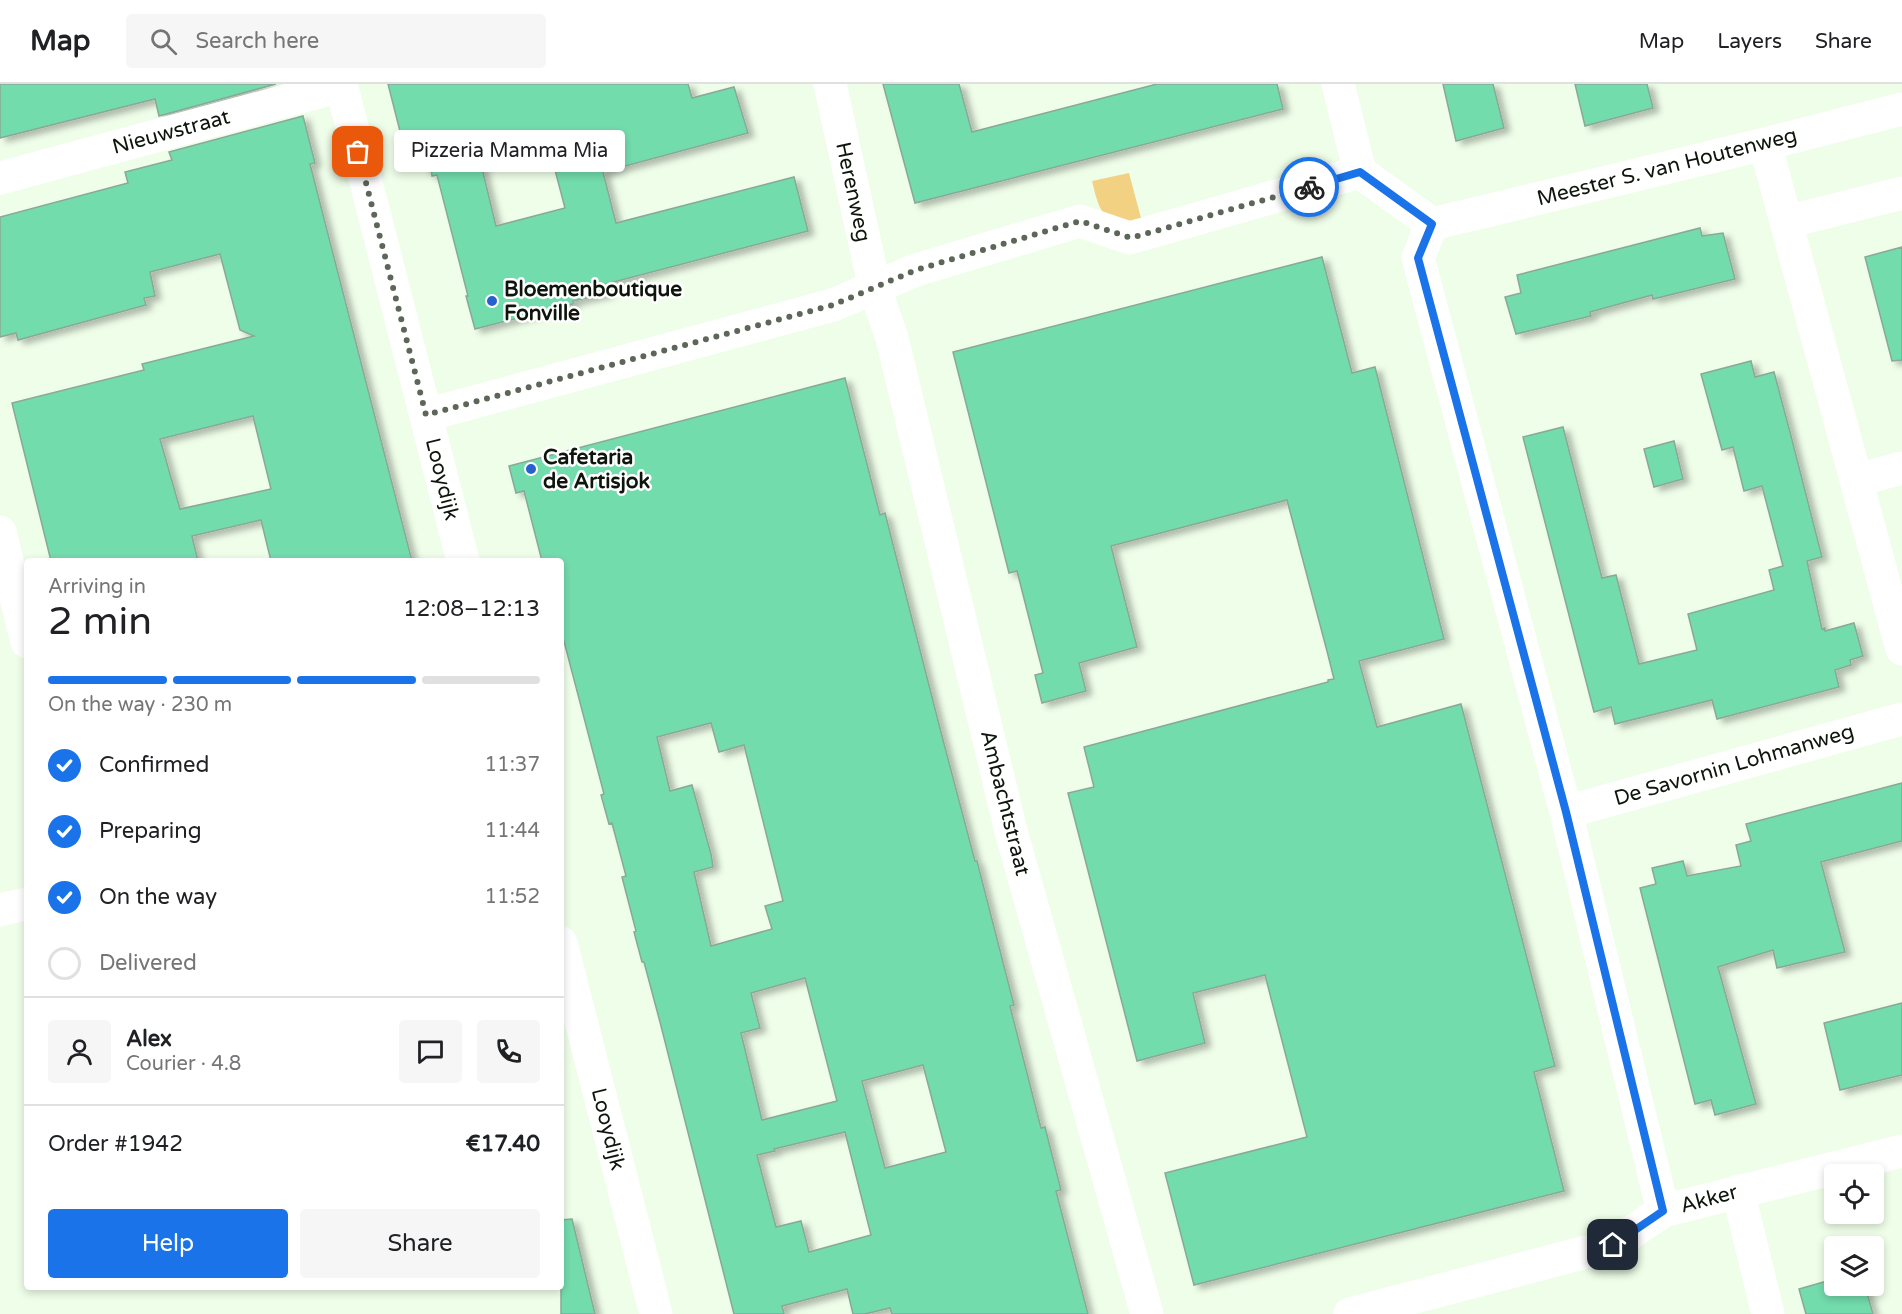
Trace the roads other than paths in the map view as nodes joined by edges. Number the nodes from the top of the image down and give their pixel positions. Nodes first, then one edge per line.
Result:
1 (1338, 84) edge
2 (341, 85) edge
3 (833, 88) edge
4 (1902, 109) edge
5 (1765, 144) junction
6 (1360, 172) junction
7 (0, 178) edge
8 (1902, 193) edge
9 (1786, 222) junction
10 (1432, 224) junction
11 (875, 289) junction
12 (426, 415) junction
13 (1902, 468) edge
14 (1857, 480) junction
15 (0, 532) edge
16 (462, 558) edge
17 (24, 630) edge
18 (1902, 649) edge
19 (1902, 718) edge
20 (1566, 812) junction
21 (24, 905) edge
22 (0, 910) edge
23 (564, 955) edge
24 (1902, 1151) edge
25 (1738, 1191) junction
26 (1663, 1211) junction
27 (656, 1314) edge
28 (1147, 1314) edge
29 (1350, 1314) edge
30 (1768, 1314) edge

1 - 6 street
2 - 7 street, Nieuwstraat
2 - 12 street, Looydijk
3 - 11 street, Herenweg
4 - 5 street, Meester S. van Houtenweg
5 - 9 street
5 - 10 street, Meester S. van Houtenweg
6 - 10 street
6 - 11 street
8 - 9 street
9 - 14 street
10 - 20 street
11 - 12 street
11 - 28 street, Ambachtstraat
12 - 16 street, Looydijk
13 - 14 street
14 - 18 street
15 - 17 street
19 - 20 street, De Savornin Lohmanweg
20 - 26 street
21 - 22 street
23 - 27 street, Looydijk
24 - 25 street, Akker
25 - 26 street, Akker
25 - 30 street
26 - 29 street, Akker

